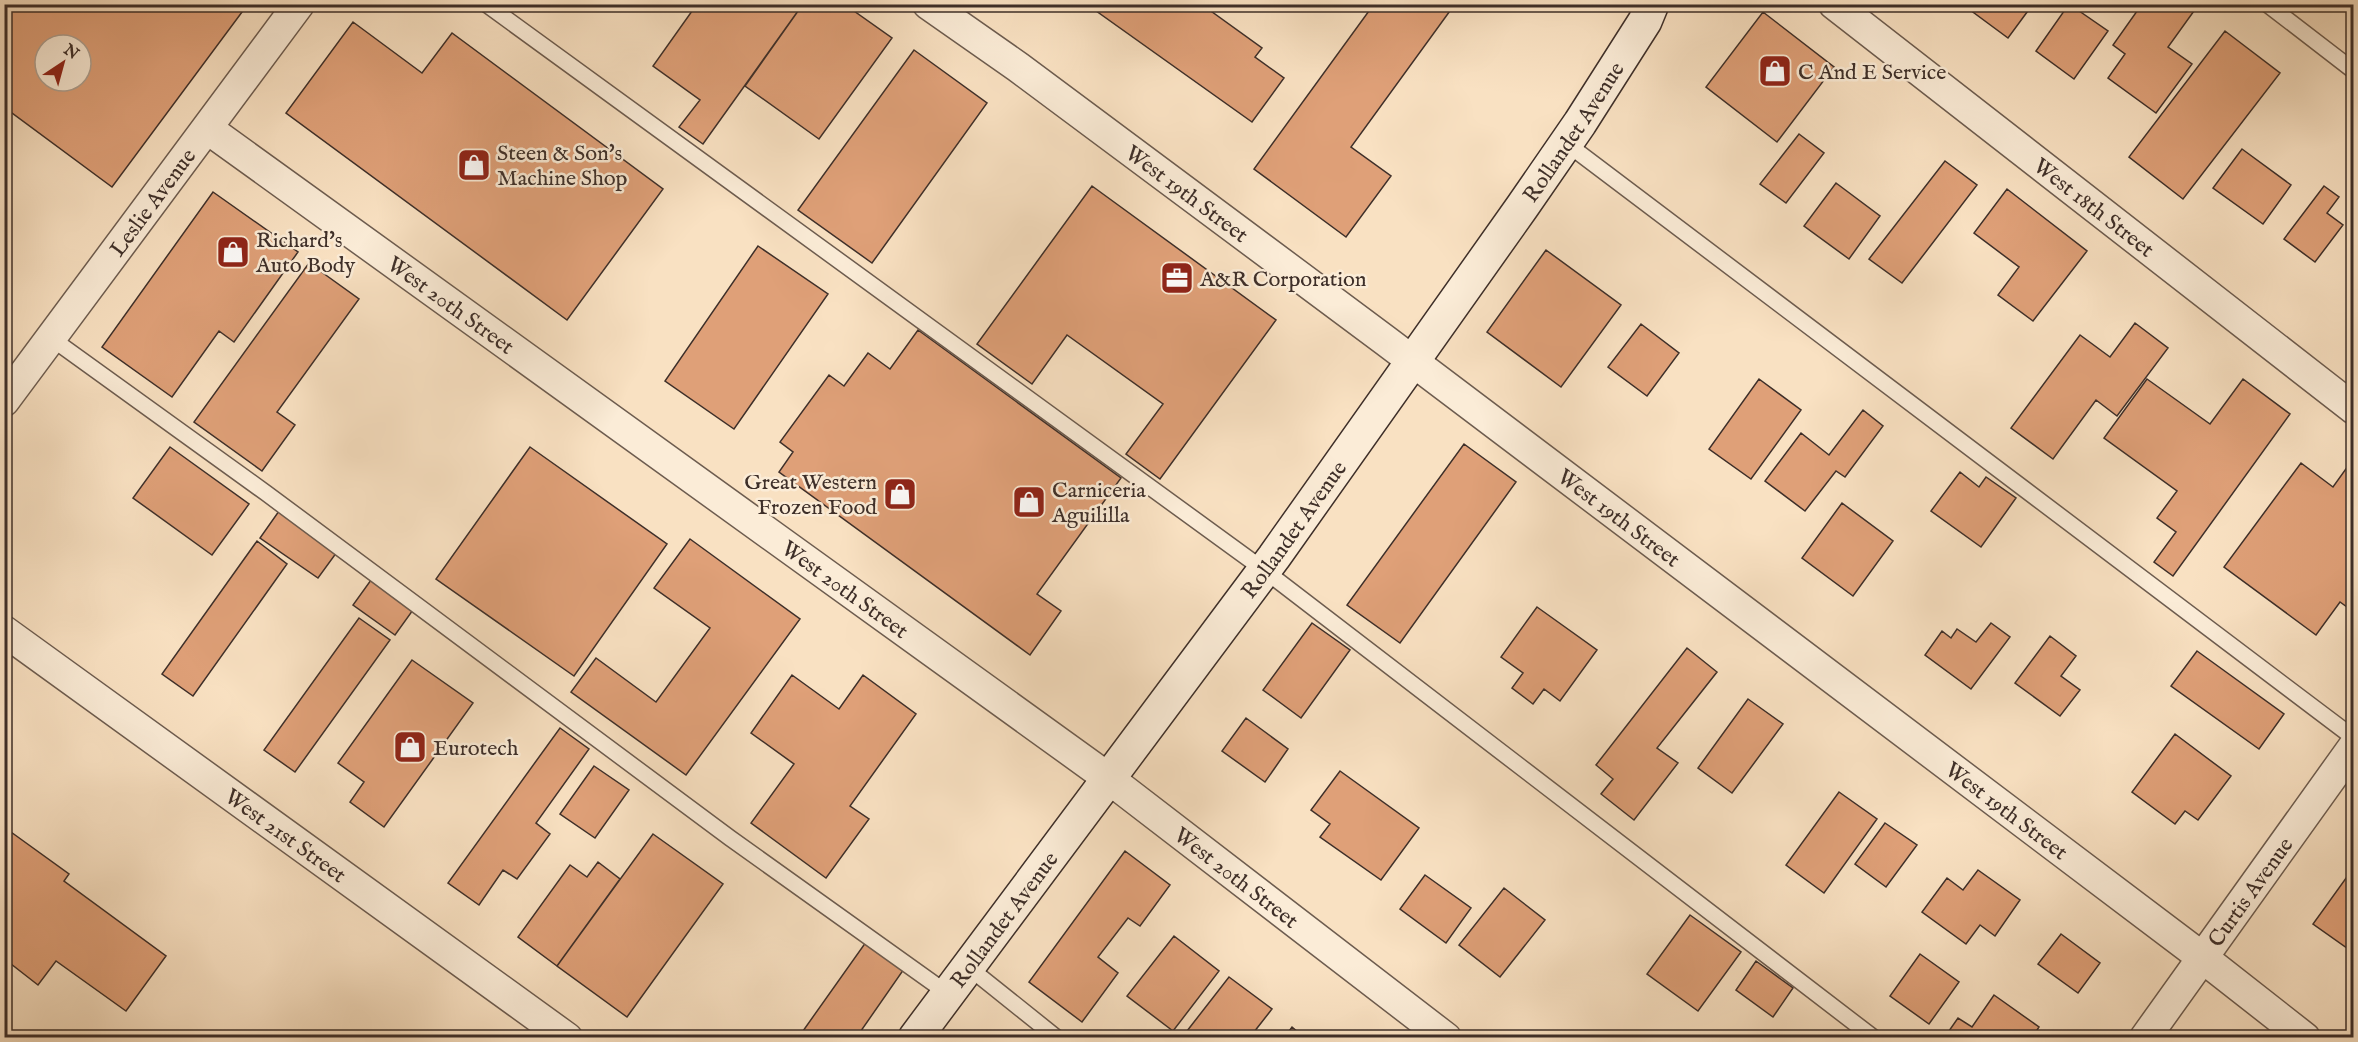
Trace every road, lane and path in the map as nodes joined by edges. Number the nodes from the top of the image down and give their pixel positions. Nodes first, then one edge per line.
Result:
1 (299, 4) edge
2 (486, 4) edge
3 (928, 4) edge
4 (1652, 4) edge
5 (1834, 4) edge
6 (2267, 4) edge
7 (2354, 71) edge
8 (208, 129) junction
9 (1566, 143) junction
10 (51, 338) junction
11 (1414, 362) junction
12 (4, 401) edge
13 (2354, 410) edge
14 (1264, 570) junction
15 (4, 631) edge
16 (2354, 738) edge
17 (2354, 747) edge
18 (1108, 778) junction
19 (2203, 958) junction
20 (967, 966) junction
21 (947, 993) junction
22 (567, 1038) edge
23 (915, 1038) edge
24 (1057, 1038) edge
25 (1446, 1038) edge
26 (1874, 1038) edge
27 (2145, 1038) edge
28 (2306, 1038) edge

1 - 8 street, Leslie Avenue
2 - 14 lane
3 - 11 street, West 19th Street
4 - 9 street, Rollandet Avenue
5 - 13 street, West 18th Street
6 - 7 lane
8 - 10 street, Leslie Avenue
8 - 18 street, West 20th Street
9 - 11 street, Rollandet Avenue
9 - 16 lane
10 - 12 street, Leslie Avenue
10 - 21 lane
11 - 14 street, Rollandet Avenue
11 - 19 street, West 19th Street
14 - 18 street, Rollandet Avenue
14 - 26 lane
15 - 22 street, West 21st Street
17 - 19 street, Curtis Avenue
18 - 20 street, Rollandet Avenue
18 - 25 street, West 20th Street
19 - 27 street, Curtis Avenue
19 - 28 street, West 19th Street
20 - 21 street, Rollandet Avenue
20 - 24 lane
21 - 23 street, Rollandet Avenue

